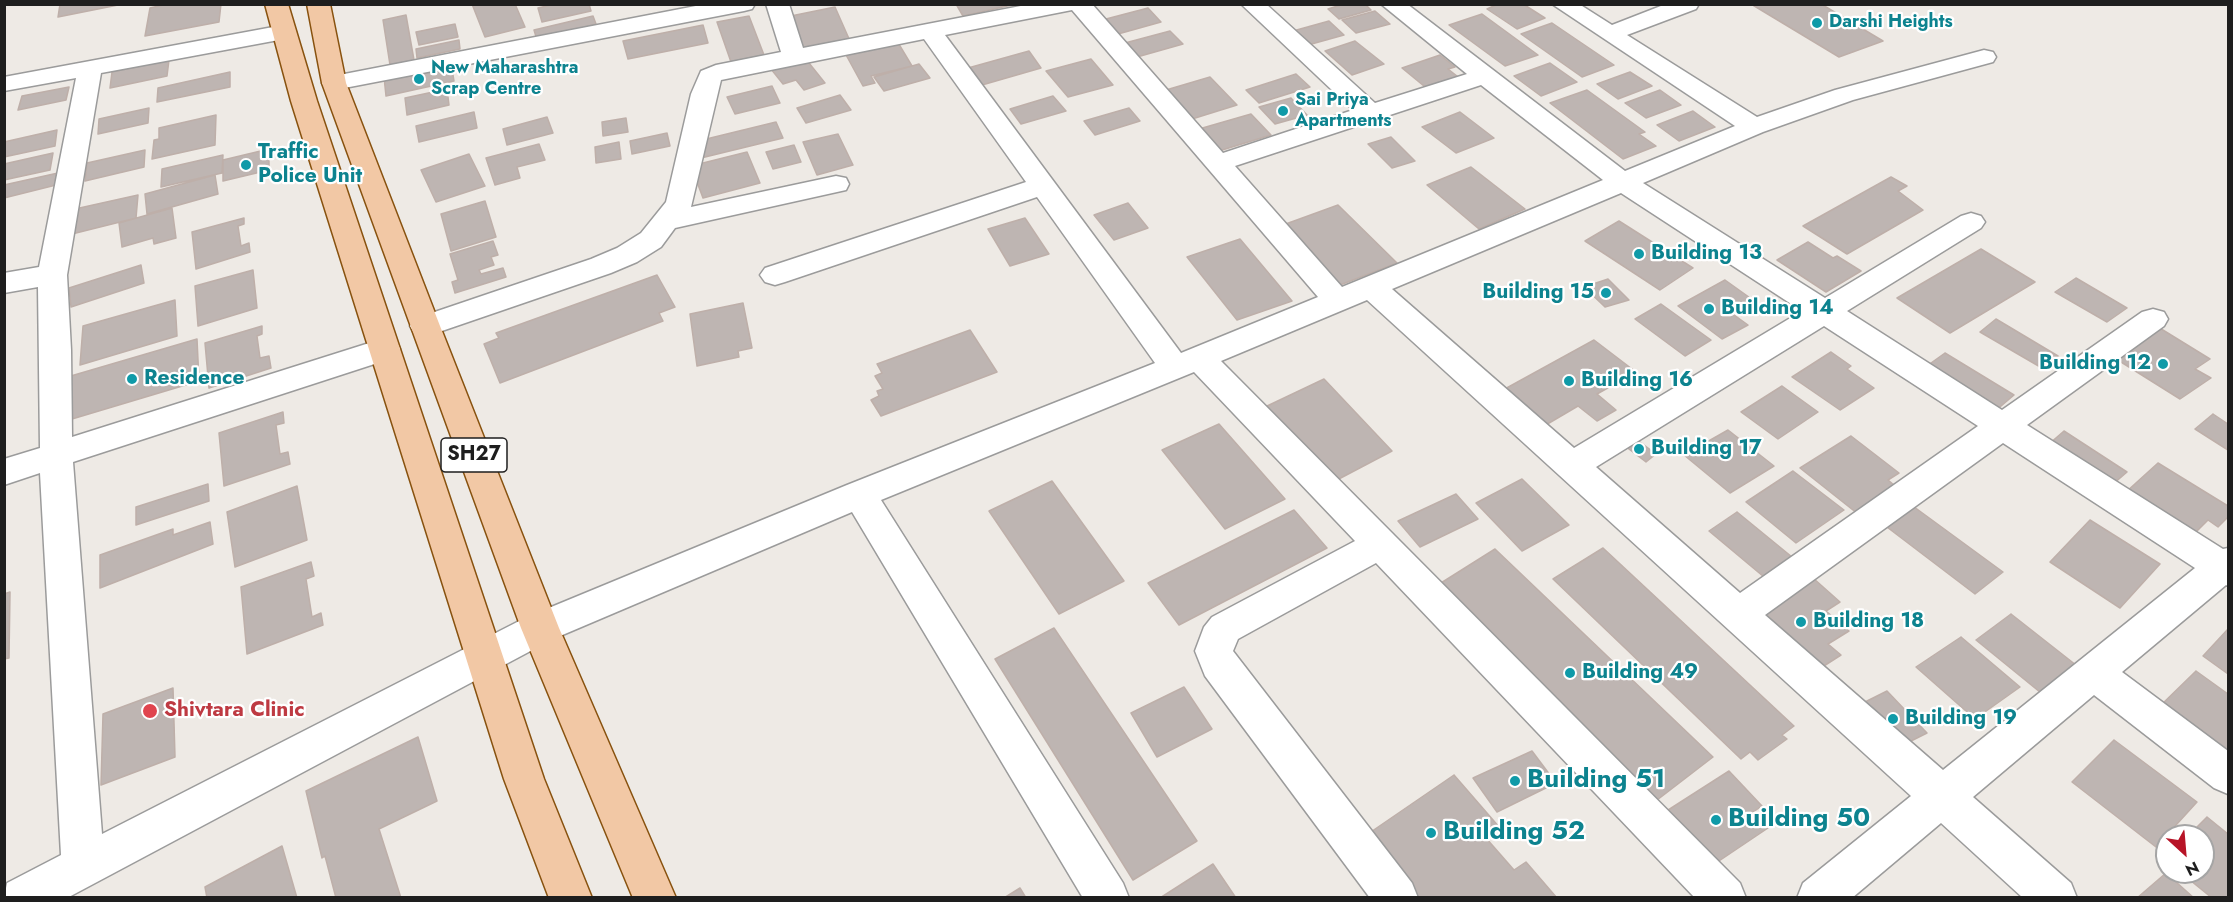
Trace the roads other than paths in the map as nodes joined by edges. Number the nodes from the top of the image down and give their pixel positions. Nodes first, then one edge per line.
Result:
1 (318, 4) edge
2 (744, 4) edge
3 (777, 4) edge
4 (1070, 4) edge
5 (1079, 4) edge
6 (1252, 4) edge
7 (1392, 4) edge
8 (1563, 4) edge
9 (1688, 4) edge
10 (280, 18) edge
11 (931, 32) junction
12 (1609, 34) junction
13 (794, 57) junction
14 (1984, 57) dead end
15 (90, 68) junction
16 (1484, 75) junction
17 (334, 83) junction
18 (4, 84) edge
19 (1371, 113) junction
20 (1754, 127) junction
21 (1218, 163) junction
22 (1623, 183) junction
23 (836, 184) dead end
24 (1043, 186) junction
25 (668, 221) junction
26 (1971, 222) dead end
27 (52, 275) junction
28 (775, 275) dead end
29 (4, 283) edge
30 (1371, 287) junction
31 (1337, 300) junction
32 (1824, 311) junction
33 (2153, 319) dead end
34 (424, 326) junction
35 (385, 349) junction
36 (1187, 363) junction
37 (2002, 426) junction
38 (56, 456) junction
39 (1571, 466) junction
40 (4, 472) edge
41 (859, 494) junction
42 (1380, 544) junction
43 (2226, 566) edge
44 (1737, 615) junction
45 (540, 628) junction
46 (484, 657) junction
47 (2092, 672) junction
48 (2229, 775) edge
49 (1941, 797) junction
50 (83, 865) junction
51 (22, 897) edge
52 (571, 897) edge
53 (655, 897) edge
54 (1108, 897) edge
55 (1397, 897) edge
56 (1725, 897) edge
57 (1818, 897) edge
58 (2056, 897) edge

1 - 17 main road, SH27
2 - 17 street
3 - 13 street
4 - 11 street
5 - 21 street
6 - 19 street
7 - 16 street
8 - 12 street
9 - 12 street
10 - 15 street
10 - 35 main road, SH27
11 - 13 street
11 - 24 street
12 - 20 street
13 - 25 street
14 - 20 street
15 - 18 street
15 - 27 street
16 - 19 street
16 - 22 street
17 - 34 main road, SH27
19 - 21 street
20 - 22 street
21 - 31 street
22 - 30 street
22 - 32 street
23 - 25 street
24 - 28 street
24 - 36 street
25 - 34 street
26 - 32 street
27 - 29 street
27 - 38 street
30 - 31 street
30 - 39 street
31 - 36 street
32 - 37 street
32 - 39 street
33 - 37 street
34 - 45 main road, SH27
35 - 38 street
35 - 46 main road, SH27
36 - 41 street
36 - 42 street
37 - 43 street
37 - 44 street
38 - 40 street
38 - 50 street
39 - 44 street
41 - 45 street
41 - 54 street
42 - 55 street
42 - 56 street
43 - 47 street
44 - 49 street
45 - 46 street
45 - 53 main road, SH27
46 - 50 street
46 - 52 main road, SH27
47 - 48 street
47 - 49 street
49 - 57 street
49 - 58 street
50 - 51 street

